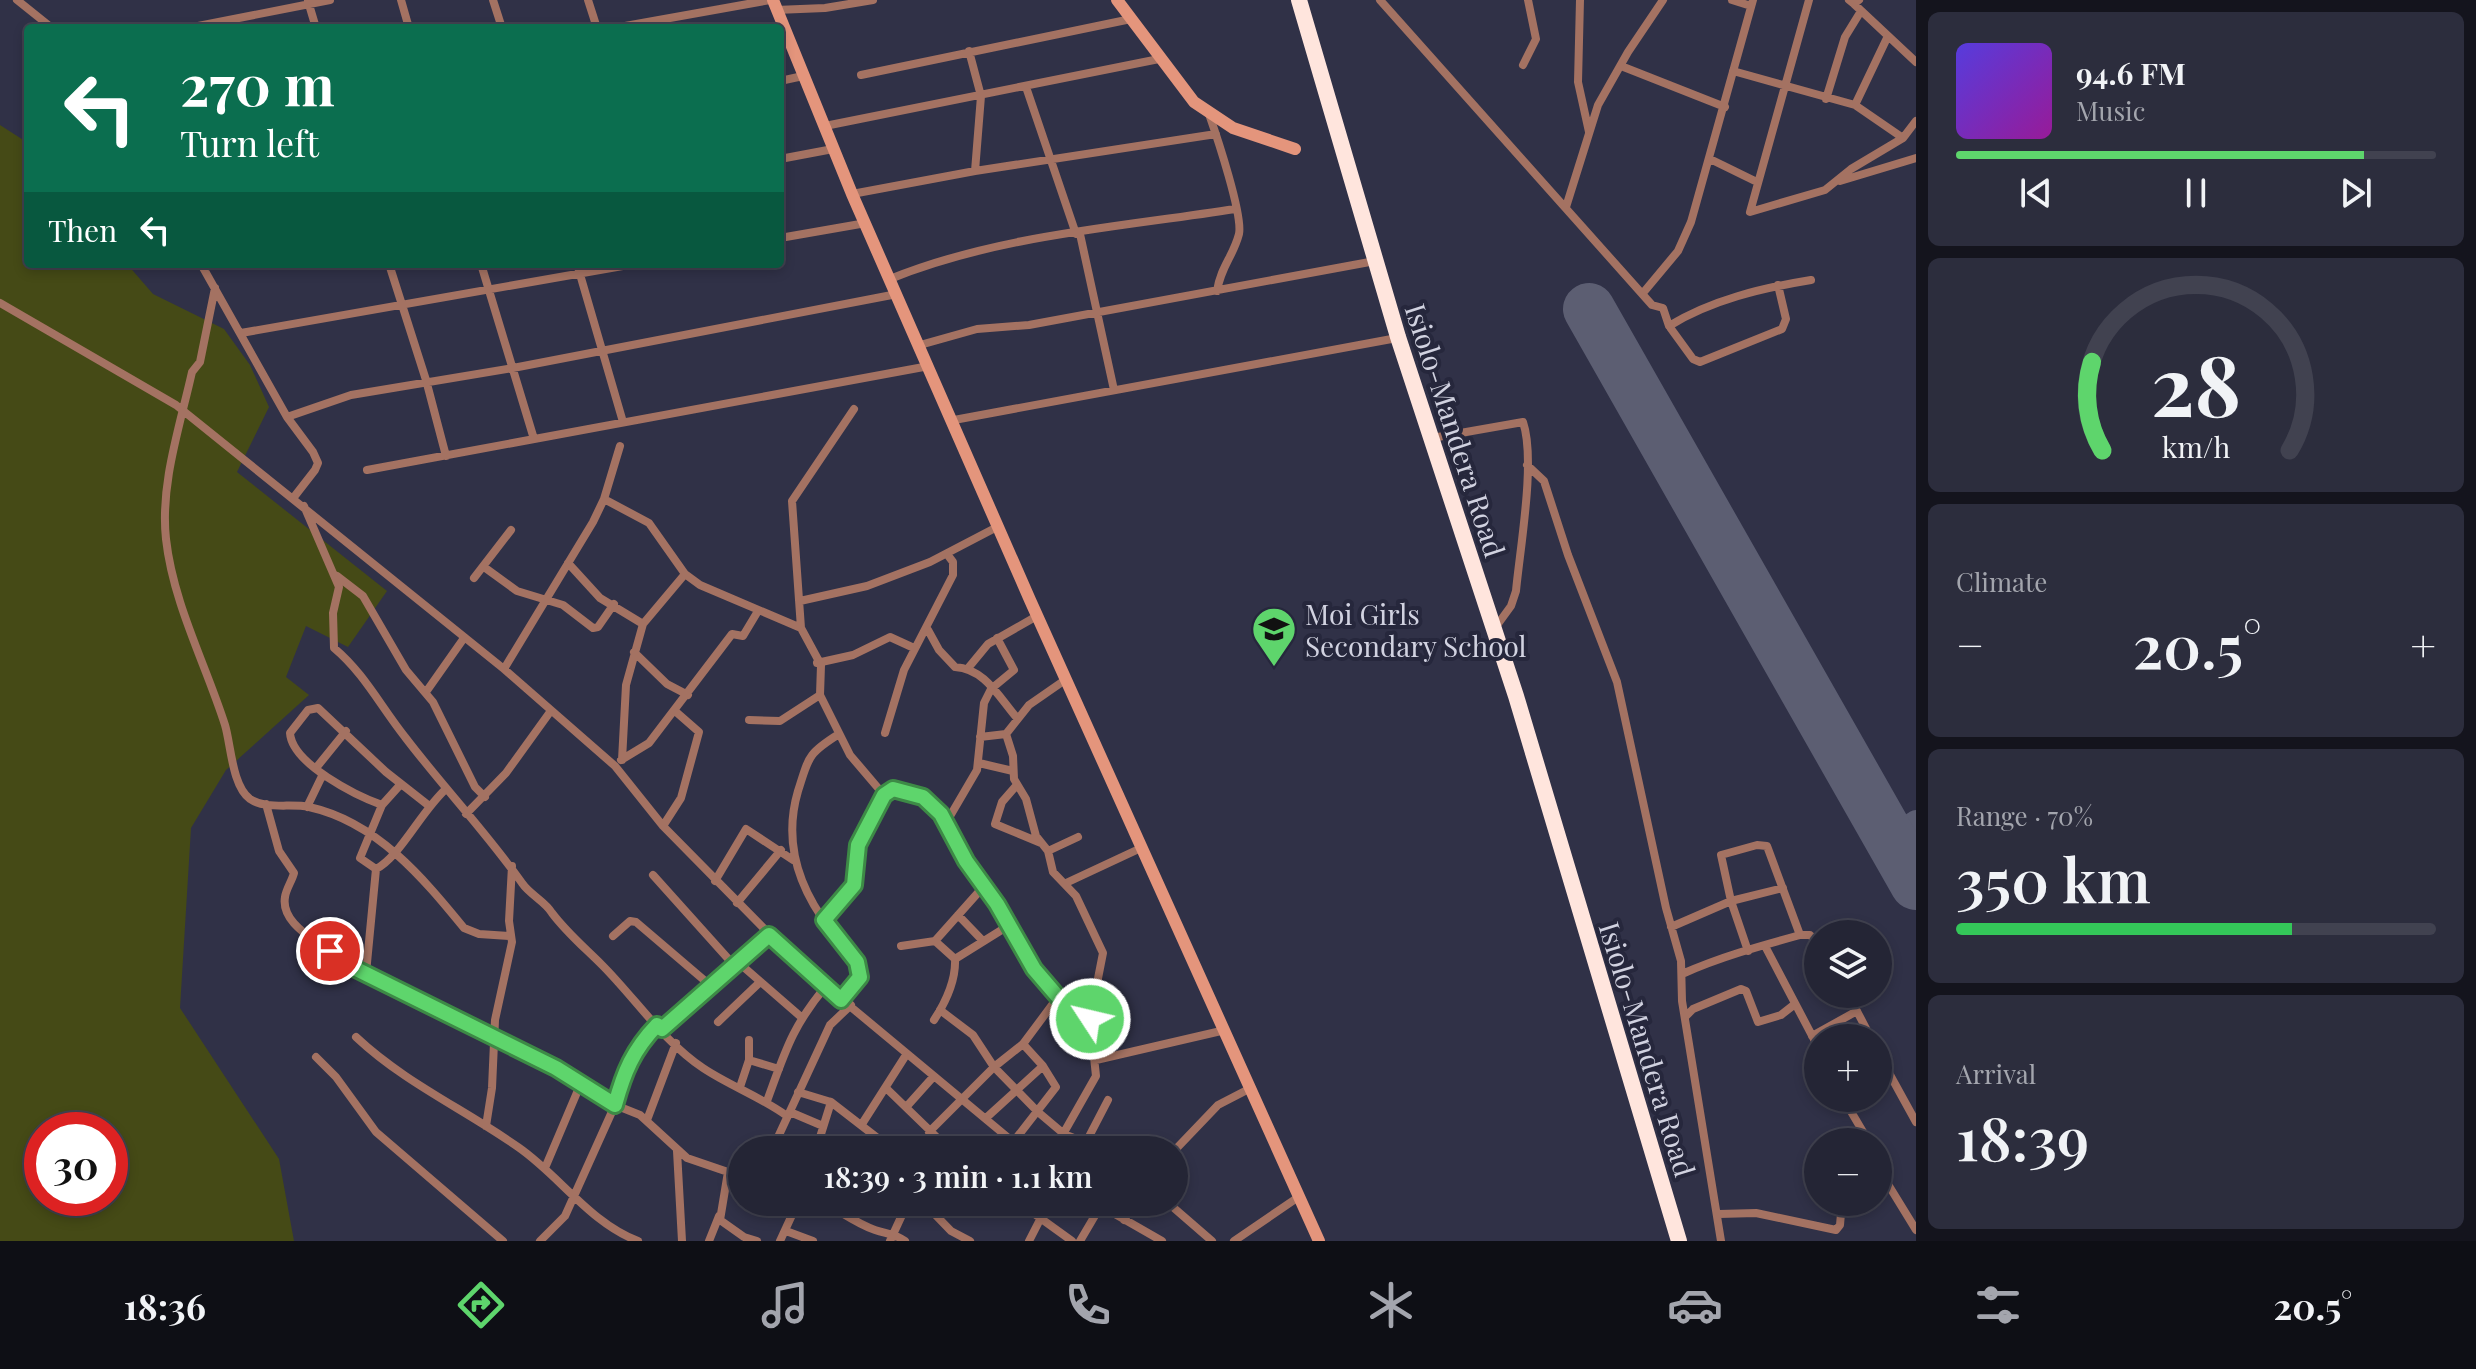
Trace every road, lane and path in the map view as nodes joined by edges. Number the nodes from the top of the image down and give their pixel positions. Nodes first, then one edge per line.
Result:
1 (17, 0) edge
2 (330, 0) edge
3 (401, 0) edge
4 (493, 0) edge
5 (588, 0) edge
6 (873, 0) edge
7 (1117, 0) edge
8 (1299, 0) edge
9 (1380, 0) edge
10 (1528, 0) edge
11 (1580, 0) edge
12 (1663, 0) edge
13 (1732, 0) edge
14 (1809, 0) edge
15 (1854, 1) edge
16 (308, 2) edge
17 (773, 3) edge
18 (1752, 3) edge
19 (1861, 11) junction
20 (1131, 19) junction
21 (47, 24) edge
22 (206, 24) edge
23 (315, 24) edge
24 (408, 24) edge
25 (501, 24) edge
26 (596, 24) edge
27 (639, 24) edge
28 (782, 24) edge
29 (784, 30) edge
30 (1887, 38) junction
31 (969, 51) junction
32 (1159, 59) junction
33 (1916, 62) edge
34 (1523, 65) dead end
35 (1621, 66) junction
36 (1733, 71) junction
37 (861, 75) dead end
38 (803, 76) junction
39 (784, 80) edge
40 (1026, 87) junction
41 (1787, 88) junction
42 (981, 96) junction
43 (1826, 99) junction
44 (1855, 105) junction
45 (1725, 107) junction
46 (1209, 114) junction
47 (1916, 121) edge
48 (825, 126) junction
49 (1216, 134) junction
50 (1590, 137) junction
51 (1903, 138) junction
52 (833, 149) junction
53 (1295, 149) dead end
54 (784, 158) edge
55 (1916, 158) edge
56 (1710, 159) junction
57 (1052, 162) junction
58 (975, 171) junction
59 (1757, 182) junction
60 (1836, 183) junction
61 (852, 194) junction
62 (1566, 207) junction
63 (1235, 209) junction
64 (866, 223) junction
65 (1078, 234) junction
66 (784, 237) edge
67 (1377, 261) junction
68 (203, 268) edge
69 (390, 268) edge
70 (482, 268) edge
71 (579, 269) edge
72 (890, 279) junction
73 (1811, 280) dead end
74 (1778, 285) junction
75 (215, 288) junction
76 (489, 289) junction
77 (1217, 291) junction
78 (1643, 293) junction
79 (897, 294) junction
80 (0, 303) edge
81 (401, 305) junction
82 (1098, 313) junction
83 (1669, 326) junction
84 (241, 333) junction
85 (1398, 337) junction
86 (920, 345) junction
87 (603, 351) junction
88 (929, 366) junction
89 (513, 368) junction
90 (426, 380) junction
91 (1114, 390) junction
92 (854, 409) dead end
93 (183, 411) junction
94 (287, 417) junction
95 (954, 420) junction
96 (623, 422) junction
97 (1431, 438) junction
98 (534, 439) junction
99 (620, 446) dead end
100 (446, 456) junction
101 (1527, 465) junction
102 (367, 470) dead end
103 (294, 497) junction
104 (604, 499) junction
105 (303, 504) junction
106 (999, 526) junction
107 (511, 530) dead end
108 (947, 554) junction
109 (568, 563) junction
110 (484, 567) junction
111 (685, 574) junction
112 (336, 576) junction
113 (474, 578) dead end
114 (546, 600) junction
115 (800, 601) junction
116 (614, 604) junction
117 (758, 611) junction
118 (1037, 616) junction
119 (643, 624) junction
120 (801, 628) junction
121 (928, 630) junction
122 (1493, 631) junction
123 (464, 638) junction
124 (997, 638) junction
125 (914, 648) junction
126 (634, 652) junction
127 (817, 663) junction
128 (969, 667) junction
129 (504, 669) junction
130 (1065, 680) junction
131 (991, 689) junction
132 (426, 692) junction
133 (688, 695) junction
134 (820, 695) junction
135 (675, 711) junction
136 (550, 712) junction
137 (1017, 718) junction
138 (749, 720) dead end
139 (346, 731) junction
140 (885, 733) dead end
141 (839, 734) junction
142 (1006, 734) junction
143 (980, 737) junction
144 (618, 763) junction
145 (979, 763) junction
146 (319, 771) junction
147 (1013, 771) junction
148 (400, 785) junction
149 (1016, 786) junction
150 (446, 789) junction
151 (884, 795) junction
152 (485, 797) junction
153 (266, 804) junction
154 (382, 805) junction
155 (428, 805) junction
156 (307, 807) junction
157 (466, 814) junction
158 (946, 823) junction
159 (663, 826) junction
160 (368, 833) junction
161 (1078, 837) dead end
162 (1046, 847) junction
163 (1141, 848) junction
164 (781, 850) junction
165 (396, 852) junction
166 (793, 860) junction
167 (512, 865) junction
168 (376, 869) junction
169 (653, 875) dead end
170 (715, 881) junction
171 (1066, 883) junction
172 (984, 886) junction
173 (1783, 888) junction
174 (1731, 901) junction
175 (737, 903) junction
176 (958, 915) junction
177 (824, 920) junction
178 (1008, 926) junction
179 (1671, 927) junction
180 (769, 935) junction
181 (1800, 935) junction
182 (1804, 935) edge
183 (509, 936) junction
184 (613, 936) dead end
185 (982, 940) junction
186 (935, 941) junction
187 (901, 946) dead end
188 (1765, 946) junction
189 (1748, 951) junction
190 (955, 959) junction
191 (739, 963) junction
192 (366, 973) junction
193 (1682, 974) junction
194 (759, 983) junction
195 (827, 985) junction
196 (711, 986) junction
197 (1058, 997) junction
198 (841, 1000) junction
199 (1795, 1004) junction
200 (851, 1005) junction
201 (1855, 1008) edge
202 (940, 1010) junction
203 (1857, 1011) junction
204 (800, 1016) junction
205 (1686, 1016) junction
206 (1090, 1019) junction
207 (934, 1020) dead end
208 (718, 1022) dead end
209 (1806, 1024) edge
210 (1834, 1024) edge
211 (1864, 1024) edge
212 (660, 1027) junction
213 (1221, 1031) junction
214 (356, 1037) dead end
215 (749, 1040) dead end
216 (495, 1041) junction
217 (676, 1043) junction
218 (1023, 1044) junction
219 (906, 1055) junction
220 (316, 1057) dead end
221 (749, 1060) junction
222 (1096, 1060) junction
223 (1043, 1066) junction
224 (994, 1067) junction
225 (779, 1069) junction
226 (934, 1076) junction
227 (1892, 1078) edge
228 (581, 1083) junction
229 (740, 1087) junction
230 (886, 1088) junction
231 (1247, 1090) junction
232 (1017, 1091) junction
233 (798, 1092) junction
234 (962, 1099) junction
235 (1108, 1100) dead end
236 (767, 1101) junction
237 (831, 1102) junction
238 (615, 1105) junction
239 (908, 1105) junction
240 (1038, 1112) junction
241 (789, 1114) junction
242 (986, 1118) junction
243 (647, 1120) junction
244 (1916, 1122) edge
245 (862, 1124) junction
246 (486, 1126) junction
247 (823, 1126) junction
248 (929, 1132) junction
249 (1064, 1134) junction
250 (778, 1136) edge
251 (819, 1136) edge
252 (876, 1136) edge
253 (934, 1136) edge
254 (1006, 1136) edge
255 (1018, 1136) edge
256 (1067, 1136) edge
257 (1090, 1136) edge
258 (1188, 1136) edge
259 (677, 1151) junction
260 (545, 1168) junction
261 (728, 1172) joint
262 (1892, 1191) edge
263 (574, 1198) junction
264 (1297, 1198) junction
265 (1719, 1214) junction
266 (720, 1215) junction
267 (792, 1216) edge
268 (849, 1216) edge
269 (902, 1216) edge
270 (935, 1216) edge
271 (1036, 1216) edge
272 (1042, 1216) edge
273 (1091, 1216) edge
274 (1117, 1216) edge
275 (1127, 1216) edge
276 (1183, 1216) edge
277 (1841, 1216) edge
278 (1040, 1219) junction
279 (1124, 1220) junction
280 (1916, 1230) edge
281 (786, 1231) junction
282 (892, 1237) edge
283 (634, 1240) edge
284 (503, 1241) edge
285 (540, 1241) edge
286 (682, 1241) edge
287 (709, 1241) edge
288 (757, 1241) edge
289 (780, 1241) edge
290 (813, 1241) edge
291 (905, 1241) edge
292 (970, 1241) edge
293 (1029, 1241) edge
294 (1072, 1241) edge
295 (1080, 1241) edge
296 (1162, 1241) edge
297 (1212, 1241) edge
298 (1234, 1241) edge
299 (1319, 1241) edge
300 (1679, 1241) edge
301 (1721, 1241) edge

1 - 21 street
2 - 16 street
3 - 24 street
4 - 25 street
5 - 26 street
6 - 17 street
7 - 20 main road
8 - 67 highway, Isiolo-Mandera Road
9 - 62 street
10 - 34 street
11 - 50 street
12 - 35 street
13 - 18 street
14 - 41 street
15 - 19 street
16 - 22 street
16 - 23 street
17 - 27 street
17 - 28 main road
18 - 36 street
19 - 30 street
19 - 43 street
20 - 31 street
20 - 32 main road
29 - 38 main road
30 - 33 street
30 - 44 street
31 - 37 street
31 - 42 street
32 - 40 street
32 - 46 main road
35 - 45 street
35 - 50 street
36 - 41 street
36 - 45 street
38 - 39 street
38 - 48 main road
40 - 42 street
40 - 57 street
41 - 43 street
41 - 59 street
42 - 48 street
42 - 58 street
43 - 44 street
44 - 51 street
45 - 56 street
46 - 49 street
46 - 53 main road
47 - 51 street
48 - 52 main road
49 - 57 street
49 - 63 street
50 - 62 street
51 - 60 street
52 - 54 street
52 - 61 main road
55 - 60 street
56 - 59 street
56 - 78 street
57 - 58 street
57 - 65 street
58 - 61 street
59 - 60 street
61 - 64 main road
62 - 78 street
63 - 65 street
63 - 77 street
64 - 66 street
64 - 72 main road
65 - 72 street
65 - 82 street
67 - 77 street
67 - 85 highway, Isiolo-Mandera Road
68 - 75 street
69 - 81 street
70 - 76 street
71 - 76 street
71 - 87 street
72 - 79 main road
73 - 74 street
74 - 83 street
74 - 83 street
75 - 84 street
75 - 93 street
76 - 81 street
76 - 89 street
77 - 82 street
78 - 83 street
79 - 86 main road
79 - 87 street
80 - 93 street
81 - 84 street
81 - 90 street
82 - 86 street
82 - 91 street
84 - 94 street
85 - 91 street
85 - 97 highway, Isiolo-Mandera Road
86 - 88 main road
87 - 89 street
87 - 96 street
88 - 95 main road
88 - 96 street
89 - 90 street
89 - 98 street
90 - 94 street
90 - 100 street
91 - 95 street
92 - 115 street
93 - 103 street
93 - 153 street
94 - 103 street
95 - 106 main road
96 - 98 street
97 - 101 street
97 - 122 highway, Isiolo-Mandera Road
98 - 100 street
99 - 104 street
100 - 102 street
101 - 122 street
101 - 179 street
103 - 105 street
104 - 109 street
104 - 111 street
105 - 112 street
105 - 123 street
106 - 108 street
106 - 118 main road
107 - 110 street
108 - 115 street
108 - 121 street
109 - 114 street
109 - 116 street
110 - 113 street
110 - 114 street
111 - 117 street
111 - 119 street
112 - 132 street
112 - 150 street
114 - 116 street
114 - 129 street
115 - 120 street
116 - 119 street
117 - 120 street
117 - 133 street
118 - 124 street
118 - 130 main road
119 - 126 street
120 - 127 street
121 - 125 street
121 - 128 street
122 - 300 highway, Isiolo-Mandera Road
123 - 129 street
123 - 132 street
124 - 128 street
124 - 131 street
125 - 127 street
125 - 140 street
126 - 133 street
126 - 144 street
127 - 134 street
128 - 131 street
129 - 136 street
130 - 137 street
130 - 163 main road
131 - 137 street
131 - 143 street
132 - 152 street
133 - 135 street
134 - 138 street
134 - 141 street
135 - 144 street
135 - 159 street
136 - 144 street
136 - 152 street
137 - 142 street
139 - 146 street
139 - 146 street
139 - 148 street
141 - 151 street
141 - 166 street
142 - 143 street
142 - 147 street
143 - 145 street
144 - 159 street
145 - 147 street
145 - 158 street
146 - 154 street
146 - 156 street
147 - 149 street
148 - 154 street
148 - 155 street
149 - 162 street
149 - 162 street
150 - 155 street
150 - 157 street
151 - 158 street
151 - 177 street
152 - 157 street
153 - 156 street
153 - 192 street
154 - 160 street
155 - 165 street
156 - 160 street
157 - 167 street
158 - 172 street
159 - 170 street
160 - 165 street
160 - 168 street
161 - 162 street
162 - 171 street
163 - 171 street
163 - 213 main road
164 - 166 street
164 - 170 street
164 - 175 street
165 - 168 street
165 - 183 street
166 - 177 street
167 - 183 street
167 - 212 street
168 - 192 street
169 - 191 street
170 - 175 street
171 - 206 street
172 - 176 street
172 - 178 street
173 - 174 street
173 - 174 street
173 - 181 street
174 - 179 street
174 - 189 street
175 - 180 street
176 - 185 street
176 - 186 street
177 - 198 street
178 - 185 street
178 - 197 street
179 - 193 street
180 - 191 street
180 - 195 street
181 - 182 street
181 - 188 street
183 - 216 street
184 - 196 street
185 - 190 street
186 - 187 street
186 - 190 street
188 - 189 street
188 - 199 street
189 - 193 street
190 - 202 street
191 - 194 street
191 - 196 street
192 - 216 street
193 - 205 street
194 - 204 street
194 - 208 street
195 - 198 street
195 - 204 street
196 - 212 street
197 - 206 street
197 - 218 street
198 - 200 street
199 - 205 street
199 - 209 street
200 - 219 street
200 - 233 street
201 - 203 street
202 - 207 street
202 - 224 street
203 - 210 street
203 - 211 street
204 - 225 street
205 - 265 street
206 - 222 street
212 - 217 street
212 - 238 street
213 - 222 street
213 - 231 main road
214 - 246 street
215 - 221 street
216 - 228 street
216 - 246 street
217 - 229 street
217 - 243 street
218 - 223 street
218 - 224 street
219 - 226 street
219 - 230 street
220 - 284 street
221 - 225 street
221 - 229 street
222 - 249 street
223 - 232 street
223 - 240 street
224 - 232 street
224 - 234 street
225 - 236 street
226 - 234 street
226 - 239 street
227 - 244 street
228 - 238 street
228 - 260 street
229 - 236 street
230 - 239 street
230 - 245 street
231 - 258 street
231 - 264 main road
232 - 240 street
232 - 242 street
233 - 237 street
233 - 241 street
234 - 242 street
234 - 248 street
235 - 257 street
236 - 241 street
237 - 245 street
237 - 247 street
238 - 243 street
238 - 263 street
239 - 248 street
240 - 249 street
240 - 255 street
241 - 247 street
241 - 250 street
242 - 254 street
243 - 259 street
245 - 252 street
246 - 260 street
247 - 251 street
248 - 253 street
249 - 256 street
259 - 261 street
259 - 286 street
260 - 263 street
261 - 266 street
262 - 280 street
263 - 283 street
263 - 285 street
264 - 298 street
264 - 299 main road
265 - 277 street
265 - 301 street
266 - 287 street
266 - 288 street
267 - 281 street
268 - 282 street
269 - 282 street
270 - 292 street
271 - 278 street
272 - 278 street
273 - 295 street
274 - 279 street
275 - 279 street
276 - 297 street
278 - 293 street
278 - 294 street
279 - 296 street
281 - 289 street
281 - 290 street
282 - 291 street

